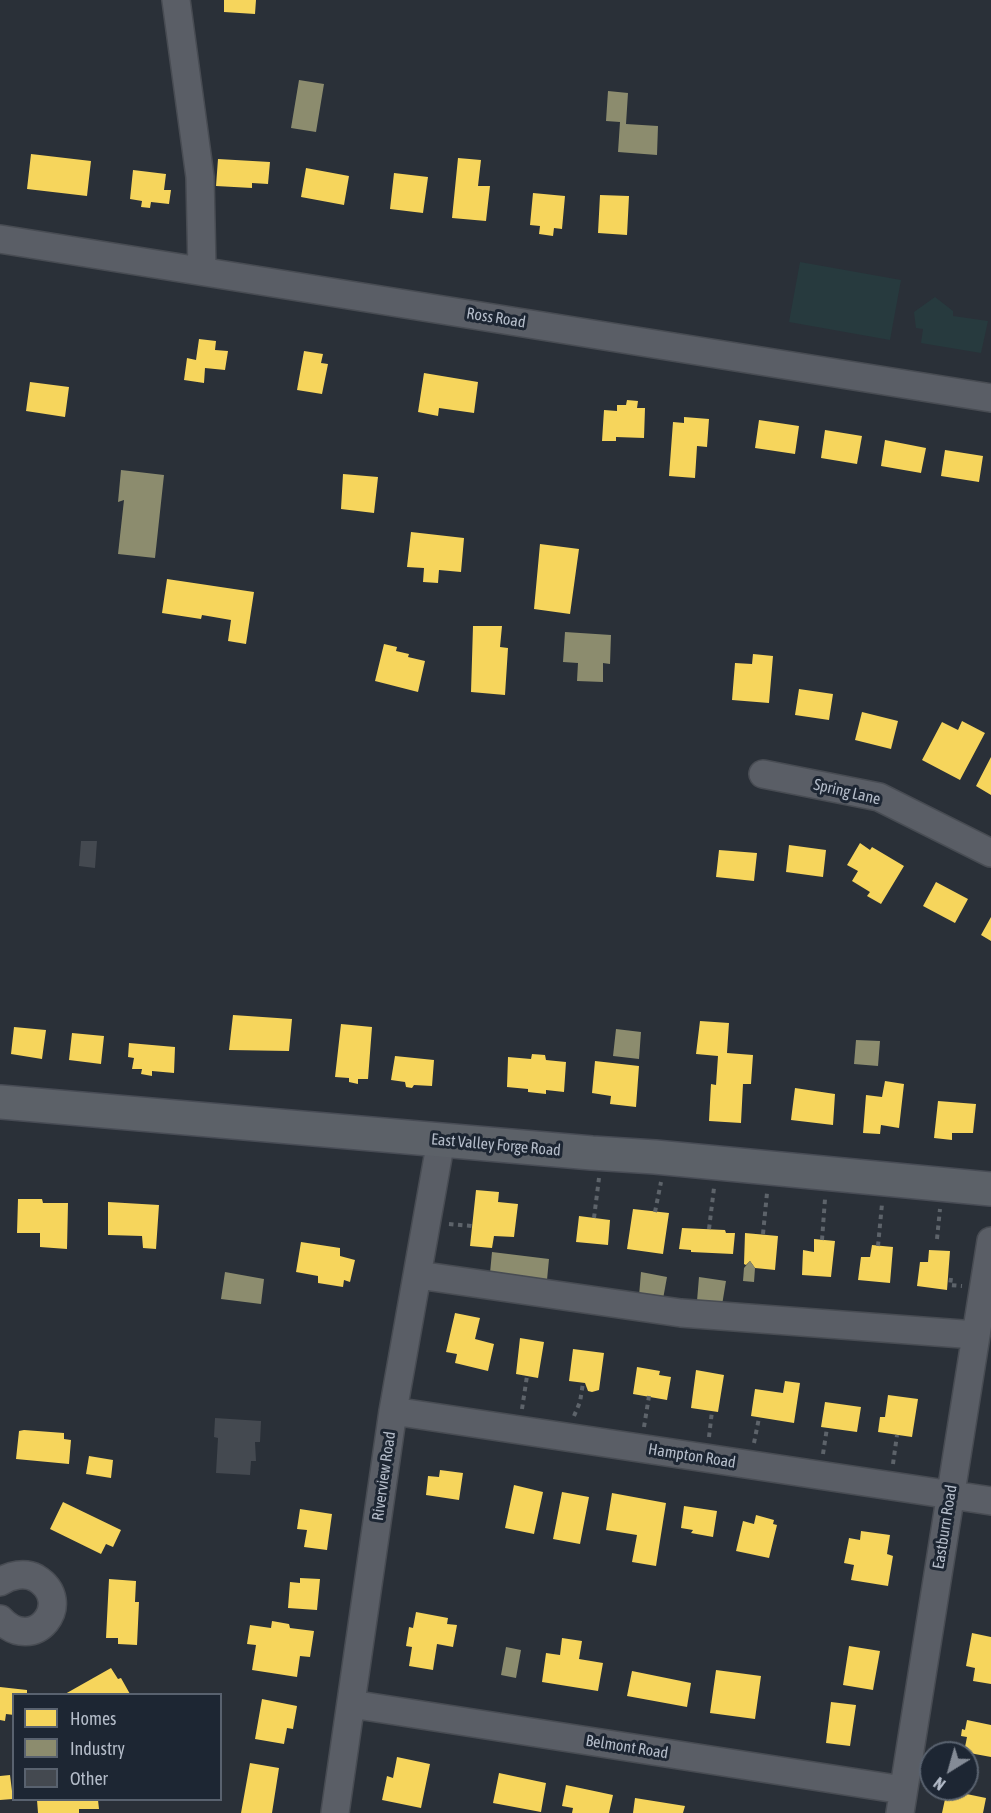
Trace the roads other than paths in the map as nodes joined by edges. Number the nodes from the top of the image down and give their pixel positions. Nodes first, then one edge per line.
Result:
1 (176, 0) edge
2 (0, 239) edge
3 (202, 271) junction
4 (991, 398) edge
5 (763, 774) dead end
6 (991, 853) edge
7 (0, 1102) edge
8 (441, 1140) junction
9 (991, 1189) edge
10 (991, 1241) edge
11 (418, 1275) junction
12 (976, 1335) junction
13 (393, 1411) junction
14 (951, 1495) junction
15 (991, 1501) edge
16 (0, 1582) edge
17 (0, 1619) edge
18 (351, 1704) junction
19 (902, 1802) edge
20 (335, 1813) edge

1 - 3 street
2 - 3 street, Ross Road
3 - 4 street, Ross Road
5 - 6 street, Spring Lane
7 - 8 main road, East Valley Forge Road
8 - 9 main road, East Valley Forge Road
8 - 11 street, Riverview Road
10 - 12 street, Eastburn Road
11 - 12 street
11 - 13 street, Riverview Road
12 - 14 street, Eastburn Road
13 - 14 street, Hampton Road
13 - 18 street, Riverview Road
14 - 15 street, Hampton Road
14 - 19 street, Eastburn Road
16 - 17 street
18 - 19 street, Belmont Road
18 - 20 street, Riverview Road

